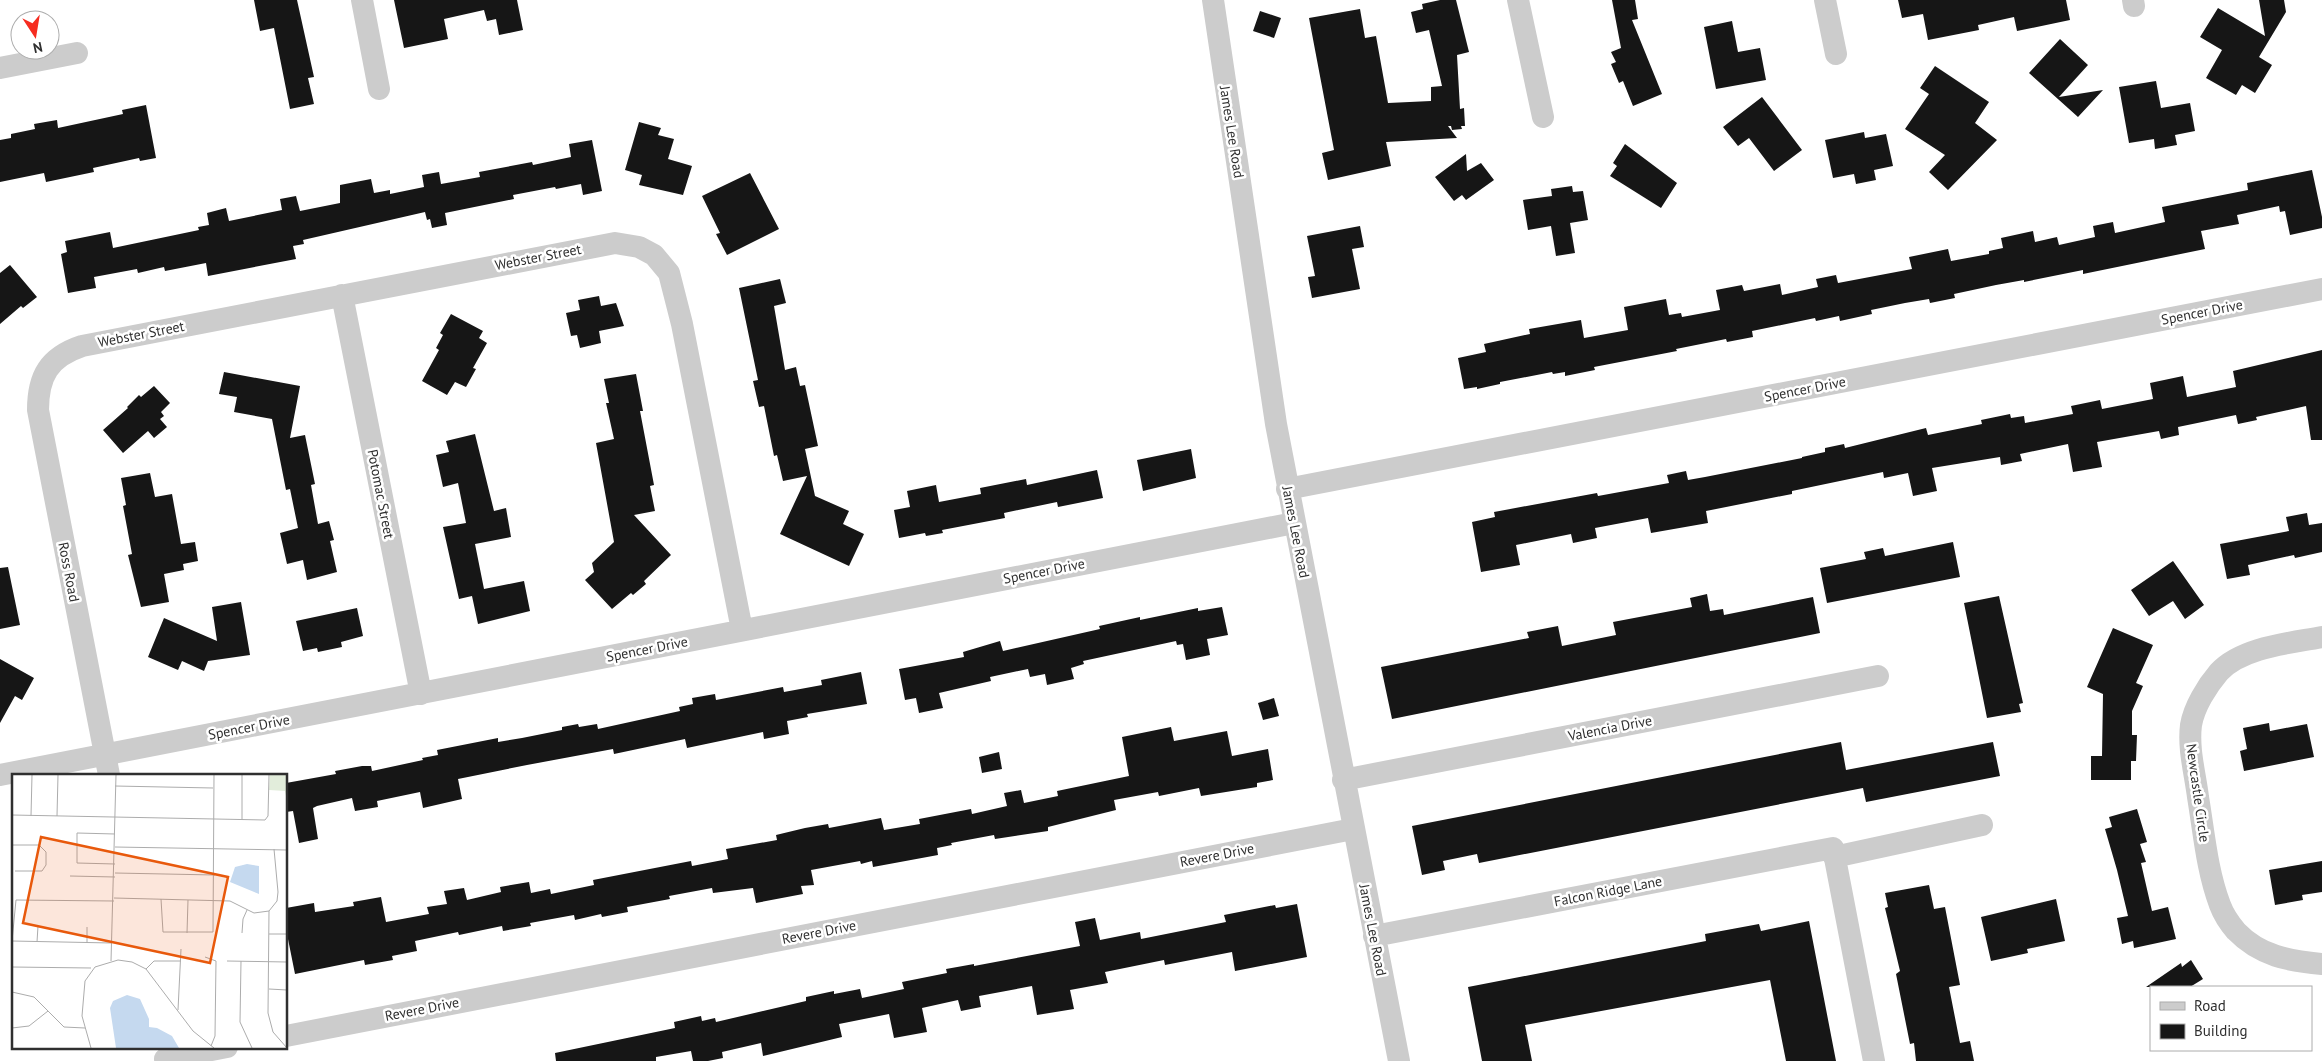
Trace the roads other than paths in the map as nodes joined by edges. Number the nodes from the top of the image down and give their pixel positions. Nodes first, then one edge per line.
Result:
1 (362, 0) edge
2 (1213, 0) edge
3 (1518, 0) edge
4 (1825, 0) edge
5 (77, 53) dead end
6 (1836, 54) dead end
7 (0, 68) edge
8 (379, 89) dead end
9 (1543, 117) dead end
10 (2322, 289) edge
11 (342, 295) junction
12 (47, 369) joint
13 (1287, 488) junction
14 (1294, 523) junction
15 (742, 630) junction
16 (2322, 637) edge
17 (1878, 676) dead end
18 (421, 694) junction
19 (107, 765) edge
20 (0, 775) edge
21 (1343, 780) junction
22 (1982, 825) dead end
23 (1352, 829) junction
24 (1834, 857) junction
25 (1374, 936) junction
26 (2322, 964) edge
27 (288, 1036) edge
28 (220, 1048) edge
29 (164, 1056) edge
30 (1399, 1061) edge
31 (1874, 1061) edge

1 - 8 street
2 - 13 street, James Lee Road
3 - 9 street
4 - 6 street
5 - 7 street
10 - 13 street, Spencer Drive
11 - 12 street, Webster Street
11 - 15 street, Webster Street
11 - 18 street, Potomac Street
12 - 19 street, Ross Road
13 - 14 street, James Lee Road
14 - 15 street, Spencer Drive
14 - 21 street, James Lee Road
15 - 18 street, Spencer Drive
16 - 26 street, Newcastle Circle
17 - 21 street, Valencia Drive
18 - 19 street, Spencer Drive
19 - 20 street, Spencer Drive
21 - 23 street, James Lee Road
22 - 24 street
23 - 25 street, James Lee Road
23 - 27 street, Revere Drive
24 - 25 street, Falcon Ridge Lane
24 - 31 street
25 - 30 street, James Lee Road
28 - 29 street

